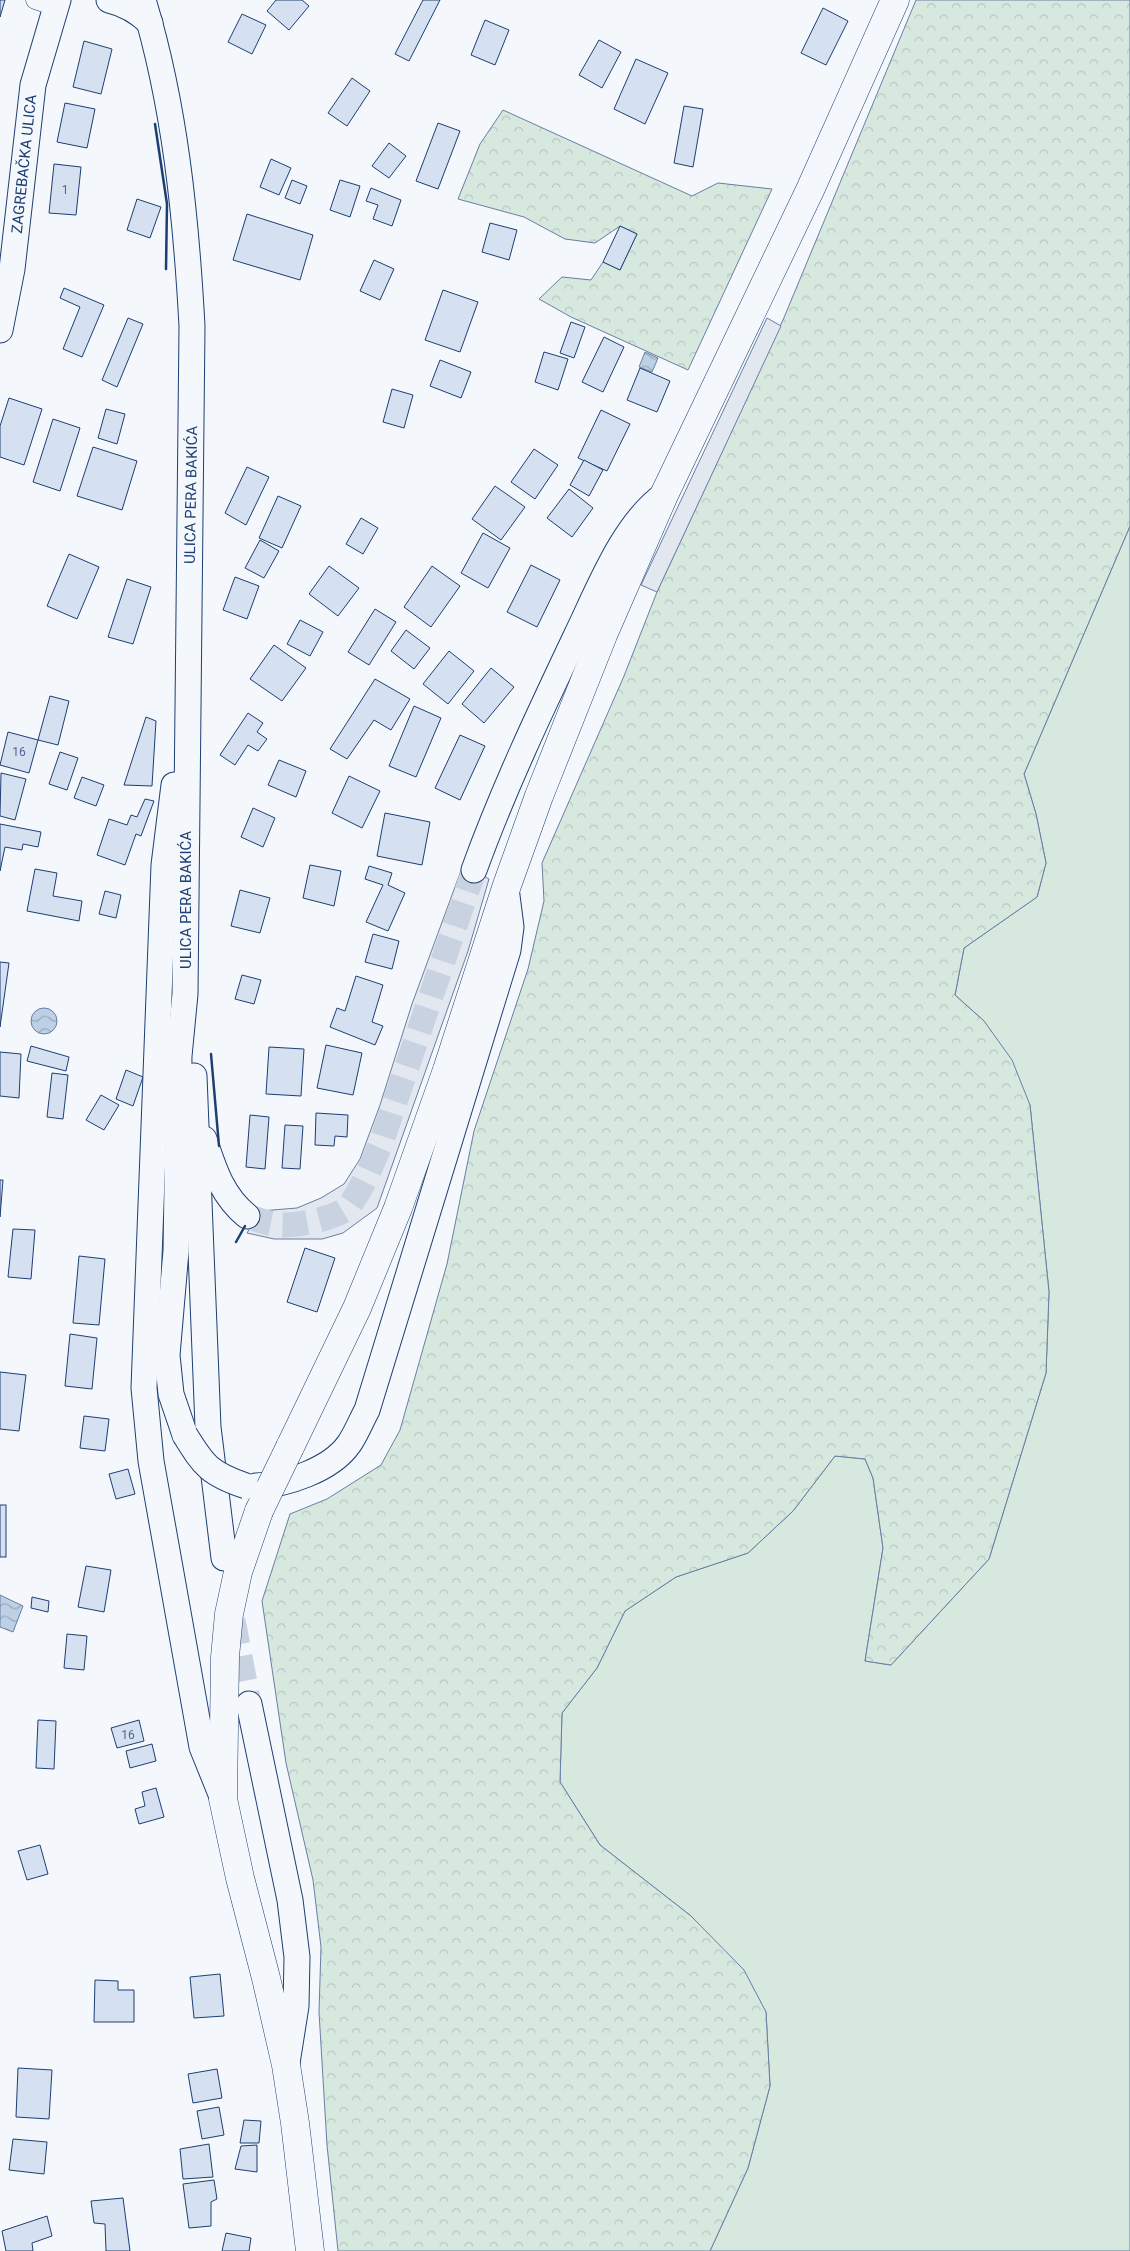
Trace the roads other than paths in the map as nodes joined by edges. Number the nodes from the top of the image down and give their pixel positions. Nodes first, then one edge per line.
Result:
1 (109, 0) edge
2 (895, 0) edge
3 (56, 2) edge
4 (146, 12) edge
5 (0, 330) edge
6 (664, 495) junction
7 (187, 724) junction
8 (474, 870) tunnel mouth
9 (506, 888) junction
10 (185, 994) junction
11 (197, 1119) junction
12 (247, 1216) tunnel mouth
13 (224, 1558) dead end
14 (249, 1704) tunnel mouth
15 (223, 1798) junction
16 (286, 2065) junction
17 (310, 2251) edge

1 - 4 main road
2 - 6 main road
3 - 5 main road, ZAGREBAČKA ULICA
4 - 7 main road, ULICA PERA BAKIĆA
6 - 8 main road
6 - 9 main road
7 - 10 main road, ULICA PERA BAKIĆA
7 - 15 main road
9 - 10 main road, bridge
9 - 15 main road, bridge
10 - 11 main road
11 - 12 main road
11 - 13 main road
14 - 16 main road
15 - 16 main road
16 - 17 main road

